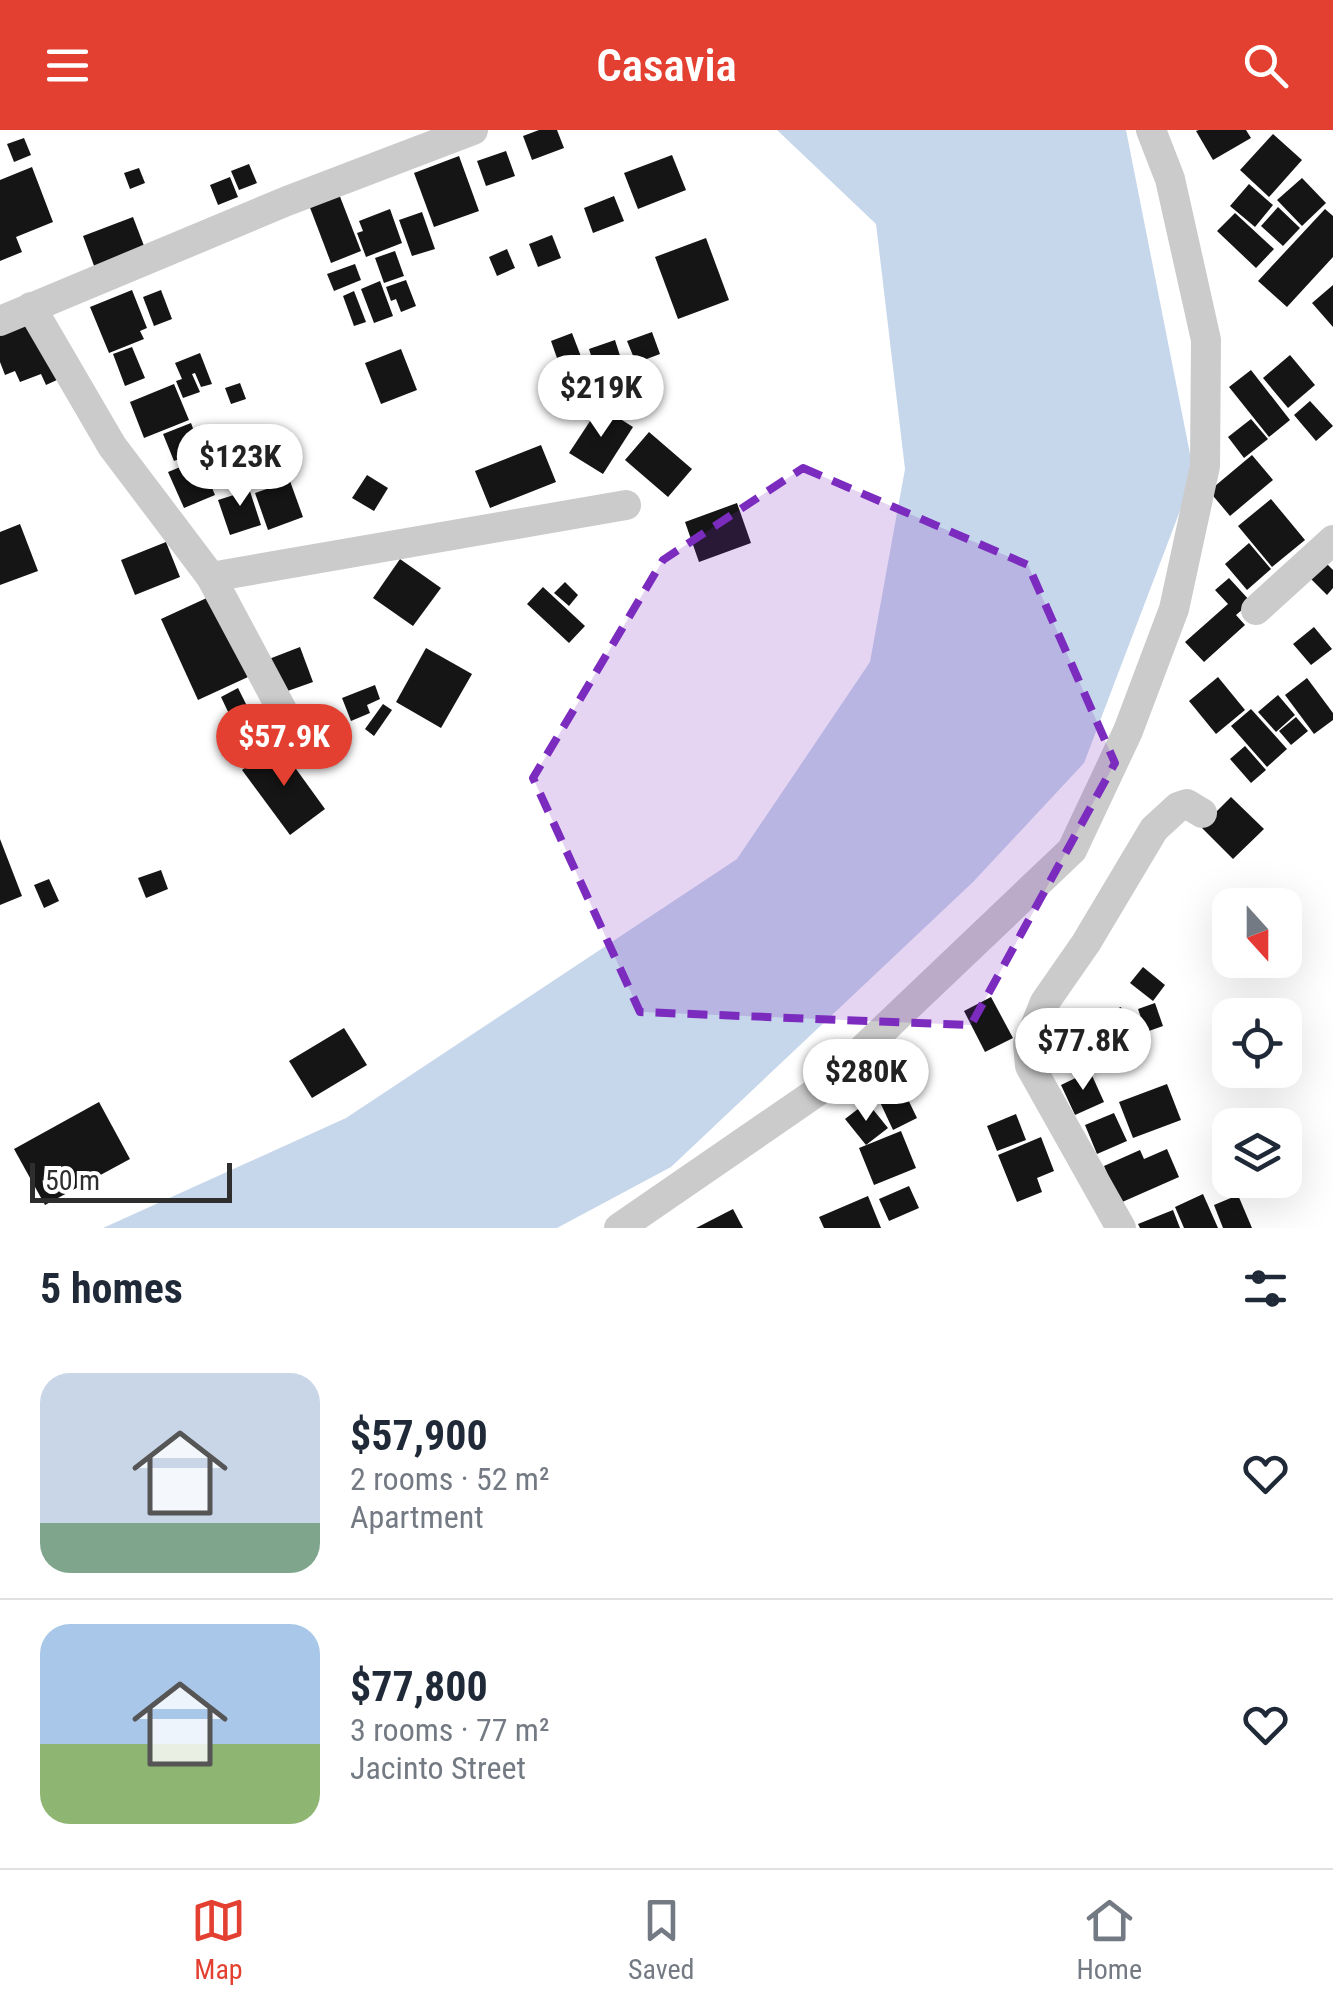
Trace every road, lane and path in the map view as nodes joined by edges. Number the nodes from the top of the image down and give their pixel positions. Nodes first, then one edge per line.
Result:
1 (473, 130) edge
2 (1151, 130) edge
3 (31, 307) junction
4 (0, 321) edge
5 (626, 505) dead end
6 (1333, 540) edge
7 (211, 578) junction
8 (1256, 610) dead end
9 (305, 754) dead end
10 (1202, 813) dead end
11 (619, 1228) edge
12 (1121, 1228) edge

1 - 3 street
2 - 11 street
3 - 4 street
3 - 7 street
5 - 7 street
6 - 8 street
7 - 9 street
10 - 12 street

